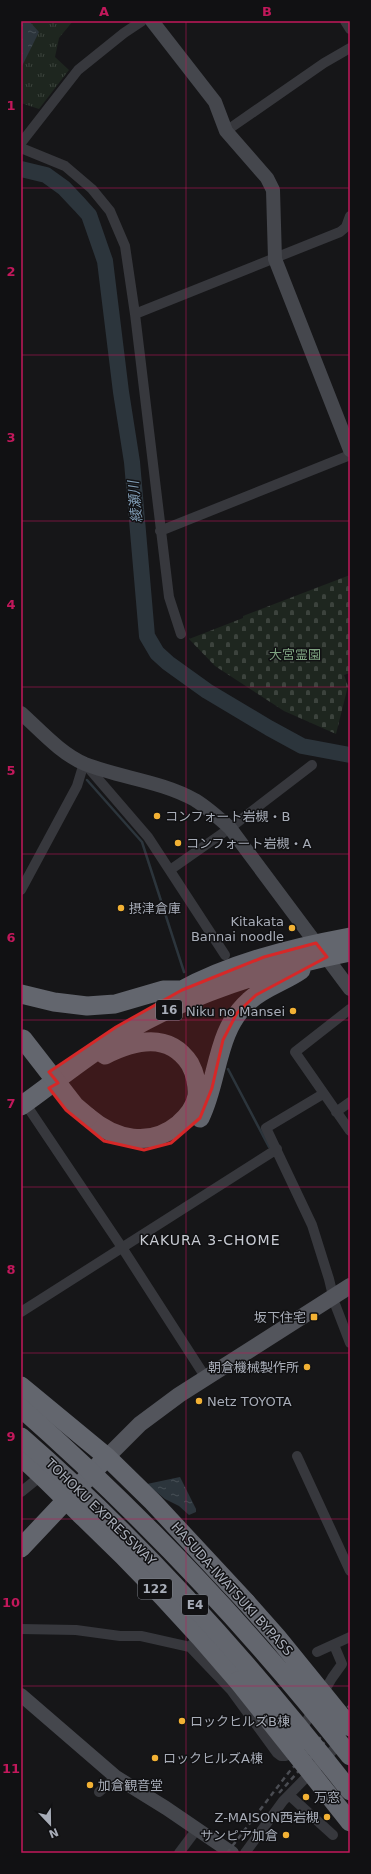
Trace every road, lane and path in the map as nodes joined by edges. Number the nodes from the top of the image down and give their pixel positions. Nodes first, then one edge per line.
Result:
1 (142, 21) edge
2 (152, 21) edge
3 (345, 21) edge
4 (350, 29) edge
5 (350, 48) edge
6 (226, 131) junction
7 (21, 143) edge
8 (21, 148) edge
9 (350, 216) edge
10 (348, 228) edge
11 (275, 259) junction
12 (136, 314) junction
13 (350, 450) edge
14 (350, 455) edge
15 (160, 531) junction
16 (181, 634) dead end
17 (21, 713) edge
18 (84, 763) junction
19 (312, 766) dead end
20 (230, 828) junction
21 (170, 870) junction
22 (25, 875) edge
23 (21, 890) edge
24 (350, 937) edge
25 (350, 952) edge
26 (321, 953) junction
27 (225, 955) dead end
28 (350, 989) edge
29 (182, 990) junction
30 (21, 994) edge
31 (350, 1009) edge
32 (22, 1043) edge
33 (323, 1094) junction
34 (24, 1100) edge
35 (350, 1102) edge
36 (336, 1112) junction
37 (84, 1120) junction
38 (350, 1131) edge
39 (277, 1149) junction
40 (123, 1249) junction
41 (350, 1286) edge
42 (333, 1296) junction
43 (21, 1312) edge
44 (350, 1341) edge
45 (206, 1378) junction
46 (21, 1386) edge
47 (21, 1408) edge
48 (21, 1437) edge
49 (297, 1456) dead end
50 (21, 1457) edge
51 (107, 1457) junction
52 (42, 1475) junction
53 (21, 1492) edge
54 (67, 1501) junction
55 (21, 1548) edge
56 (350, 1571) edge
57 (21, 1629) edge
58 (350, 1637) edge
59 (194, 1641) junction
60 (334, 1645) junction
61 (318, 1652) dead end
62 (21, 1695) edge
63 (350, 1727) edge
64 (350, 1733) edge
65 (350, 1756) edge
66 (116, 1777) junction
67 (350, 1791) edge
68 (99, 1792) dead end
69 (289, 1795) junction
70 (350, 1822) edge
71 (197, 1830) junction
72 (332, 1835) dead end
73 (179, 1853) edge
74 (232, 1853) edge
75 (245, 1853) edge

1 - 7 street
2 - 6 street
3 - 4 street
5 - 6 street
6 - 11 street
8 - 12 street
9 - 10 street
10 - 11 street
11 - 12 street
11 - 13 street
12 - 15 street
14 - 15 street
15 - 16 street
17 - 18 street
18 - 20 street
18 - 21 street
18 - 22 street
19 - 20 street
20 - 21 street
20 - 26 street
21 - 27 street
22 - 23 street
24 - 26 highway, 16
25 - 26 highway, 16
26 - 28 street
26 - 29 highway, 16
26 - 34 highway, 16
26 - 37 highway
29 - 30 highway
29 - 34 highway, 16
31 - 33 street
32 - 37 highway
33 - 36 street
33 - 39 street
34 - 37 highway
34 - 40 street
35 - 36 street
36 - 38 street
39 - 40 street
39 - 42 street
40 - 43 street
40 - 45 street
41 - 42 main road
42 - 44 street
42 - 45 main road
45 - 51 main road
46 - 51 highway, HASUDA-IWATSUKI BYPASS
47 - 65 highway, TOHOKU EXPRESSWAY / E4, bridge
48 - 67 highway, TOHOKU EXPRESSWAY / E4, bridge
49 - 56 street
50 - 52 highway, 122
51 - 54 highway
51 - 63 highway, HASUDA-IWATSUKI BYPASS, bridge
52 - 53 street
52 - 54 highway, 122
54 - 55 highway
54 - 59 highway, 122
57 - 59 street
58 - 60 street
59 - 60 street
59 - 70 highway, 122, bridge
60 - 61 street
62 - 66 street
64 - 69 street
66 - 68 street
66 - 71 street
69 - 72 street
69 - 75 street
71 - 73 street
71 - 74 street

